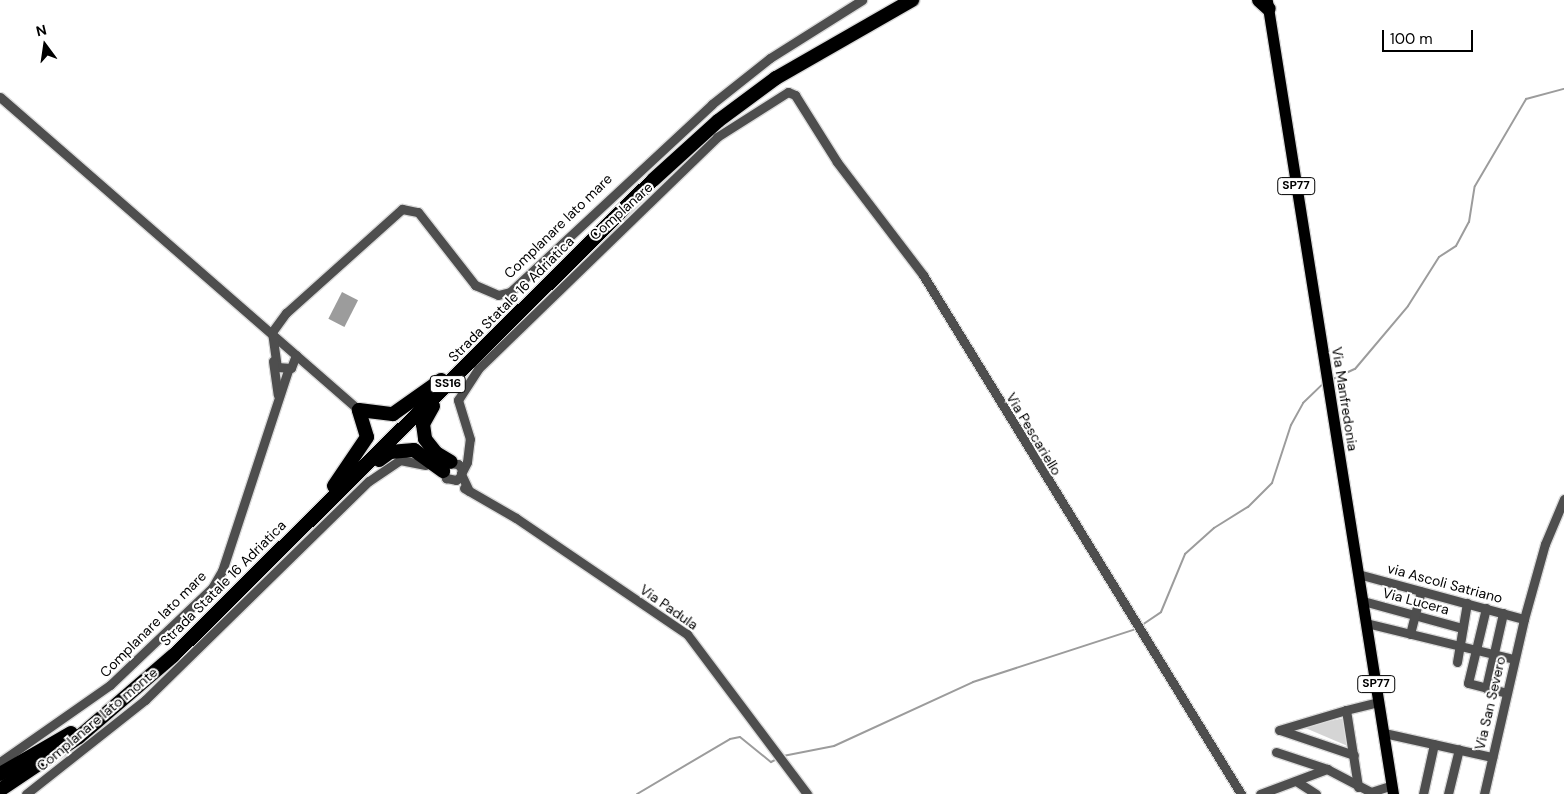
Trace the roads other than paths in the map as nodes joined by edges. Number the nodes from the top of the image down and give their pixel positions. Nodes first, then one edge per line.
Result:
1 (862, 0) edge
2 (894, 0) edge
3 (912, 0) edge
4 (1265, 3) edge
5 (794, 95) joint
6 (0, 97) edge
7 (272, 332) junction
8 (274, 356) junction
9 (292, 359) junction
10 (444, 383) junction
11 (278, 398) junction
12 (360, 410) junction
13 (471, 450) junction
14 (446, 470) junction
15 (462, 474) junction
16 (336, 488) junction
17 (469, 491) junction
18 (1564, 499) edge
19 (1358, 574) junction
20 (1421, 590) junction
21 (1363, 601) junction
22 (1467, 603) junction
23 (1486, 608) junction
24 (1504, 613) junction
25 (1415, 615) junction
26 (1524, 619) junction
27 (1366, 623) junction
28 (1462, 628) junction
29 (1410, 634) junction
30 (1460, 646) junction
31 (1476, 650) junction
32 (1494, 654) junction
33 (1514, 659) junction
34 (1457, 662) dead end
35 (1486, 688) junction
36 (1507, 693) junction
37 (1379, 702) junction
38 (1346, 710) junction
39 (74, 732) junction
40 (1384, 733) junction
41 (1434, 744) junction
42 (1459, 749) junction
43 (1276, 752) dead end
44 (1354, 755) junction
45 (1492, 757) junction
46 (0, 762) edge
47 (1327, 768) junction
48 (0, 774) edge
49 (26, 774) junction
50 (1296, 781) junction
51 (0, 782) edge
52 (1358, 787) junction
53 (0, 790) edge
54 (1388, 791) edge
55 (1265, 793) edge
56 (3, 794) edge
57 (26, 794) edge
58 (807, 794) edge
59 (1241, 794) edge
60 (1316, 794) edge
61 (1423, 794) edge
62 (1448, 794) edge
63 (1484, 794) edge

1 - 7 street, Complanare lato mare
2 - 10 highway, Strada Statale 16 Adriatica / SS16
3 - 10 highway, Strada Statale 16 Adriatica / SS16
4 - 19 main road, Via Manfredonia / SP77
5 - 13 street, Complanare
5 - 59 street, Via Pescariello
6 - 7 street
7 - 8 street, Complanare lato mare
7 - 9 street
8 - 9 street
8 - 9 street
8 - 11 street, Complanare lato mare
9 - 11 street, Complanare lato mare
9 - 12 street
10 - 12 highway
10 - 14 highway
10 - 16 highway, Strada Statale 16 Adriatica / SS16
11 - 46 street, Complanare lato mare
12 - 16 highway
13 - 14 street
13 - 15 street
14 - 15 street
14 - 15 street
14 - 16 highway
14 - 17 street, Via Padula
14 - 57 street, Complanare lato monte
15 - 17 street
16 - 39 highway, Strada Statale 16 Adriatica / SS16
16 - 49 highway, Strada Statale 16 Adriatica / SS16
17 - 58 street, Via Padula
18 - 26 street, Via San Severo
19 - 20 street, via Ascoli Satriano
19 - 21 main road, Via Manfredonia / SP77
20 - 22 street, via Ascoli Satriano
20 - 25 street
21 - 25 street, Via Lucera
21 - 27 main road, Via Manfredonia / SP77
22 - 23 street, via Ascoli Satriano
22 - 28 street
23 - 24 street, via Ascoli Satriano
23 - 31 street
24 - 26 street, via Ascoli Satriano
24 - 32 street
25 - 28 street, Via Lucera
25 - 29 street
26 - 33 street, Via San Severo
27 - 29 street
27 - 37 main road, Via Manfredonia / SP77
28 - 30 street
29 - 30 street
30 - 31 street
30 - 34 street
31 - 32 street
31 - 35 street
32 - 33 street
32 - 35 street
33 - 36 street, Via San Severo
35 - 36 street
36 - 45 street, Via San Severo
37 - 38 street
37 - 40 main road, Via Manfredonia / SP77
38 - 44 street
38 - 44 street
39 - 48 highway
39 - 51 highway, Strada Statale 16 Adriatica / SS16
40 - 41 street
40 - 54 main road, Via Manfredonia / SP77
41 - 42 street
41 - 61 street
42 - 45 street
42 - 62 street
43 - 47 street
44 - 52 street
45 - 63 street, Via San Severo
47 - 50 street
47 - 52 street
49 - 53 highway, Strada Statale 16 Adriatica / SS16
49 - 56 highway
50 - 55 street
50 - 60 street
52 - 54 street

